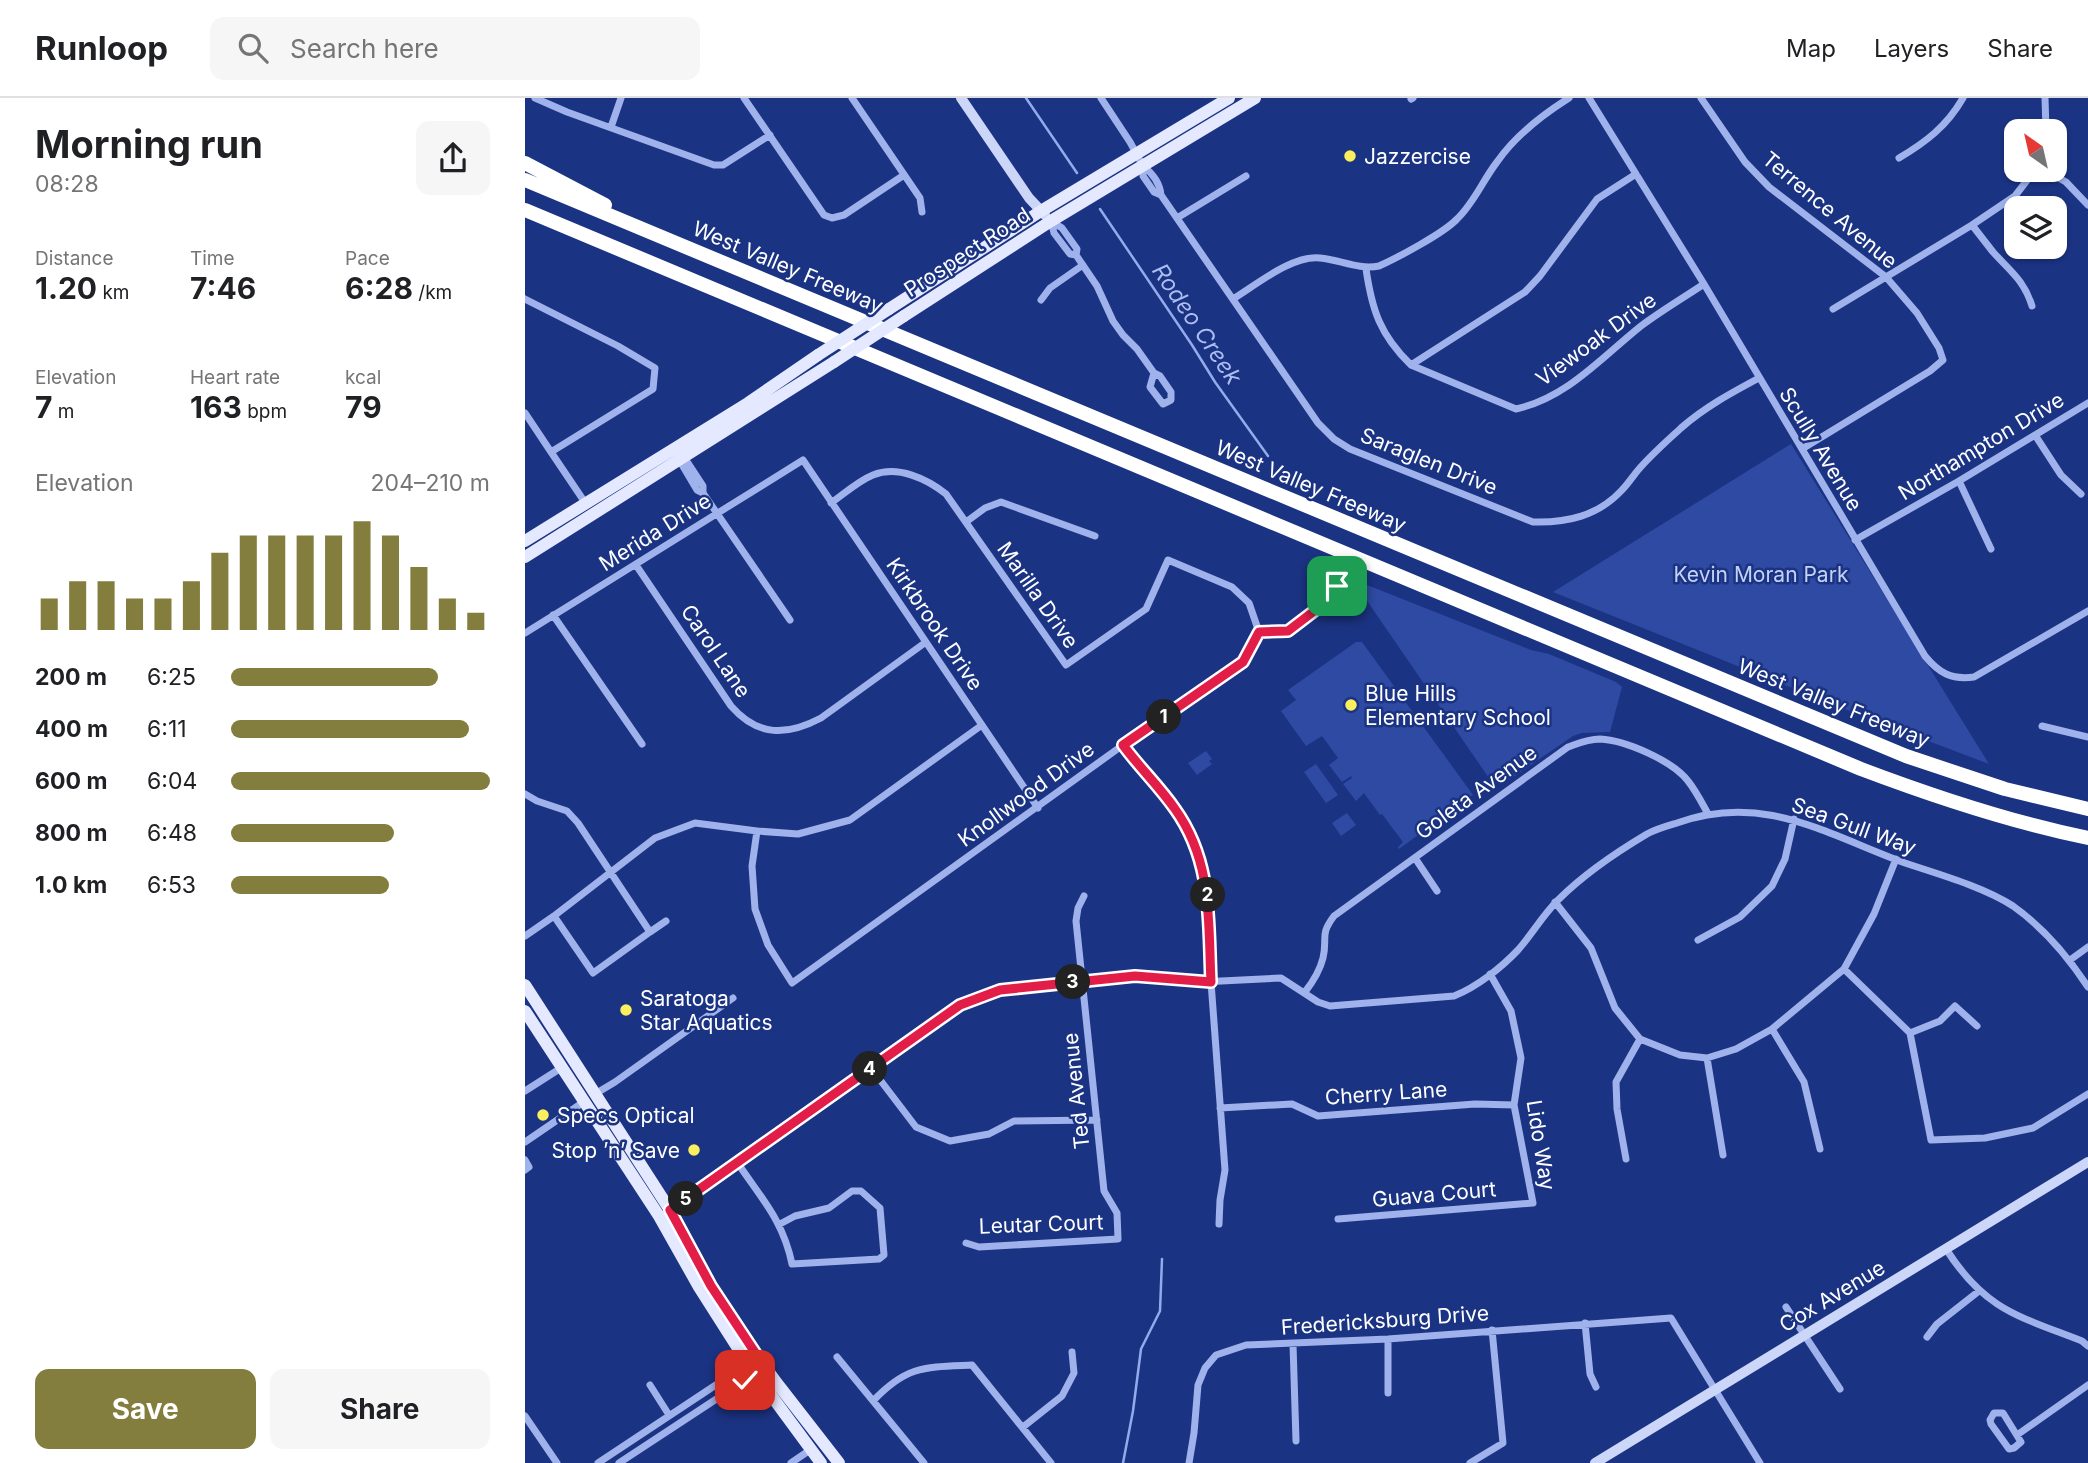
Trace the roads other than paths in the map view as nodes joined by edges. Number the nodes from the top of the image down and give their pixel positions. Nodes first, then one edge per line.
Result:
1 (535, 98) edge
2 (621, 98) edge
3 (744, 98) edge
4 (852, 98) edge
5 (961, 98) edge
6 (1101, 98) edge
7 (1229, 98) edge
8 (1255, 98) edge
9 (1569, 98) edge
10 (1589, 98) edge
11 (1701, 98) edge
12 (1963, 98) edge
13 (2045, 98) edge
14 (2046, 119) edge
15 (611, 127) junction
16 (770, 135) junction
17 (1136, 153) junction
18 (1899, 158) dead end
19 (525, 163) edge
20 (1143, 166) junction
21 (1636, 174) junction
22 (904, 175) junction
23 (1246, 176) dead end
24 (525, 180) edge
25 (2026, 182) edge
26 (2066, 182) edge
27 (2088, 205) edge
28 (525, 211) edge
29 (1041, 211) junction
30 (922, 212) dead end
31 (1177, 218) junction
32 (618, 219) junction
33 (1051, 221) junction
34 (1972, 225) junction
35 (1083, 265) junction
36 (1366, 269) junction
37 (1886, 277) junction
38 (1704, 284) junction
39 (525, 299) edge
40 (1233, 299) junction
41 (1041, 300) dead end
42 (2032, 306) dead end
43 (1833, 309) dead end
44 (1411, 365) junction
45 (1154, 373) dead end
46 (1759, 378) junction
47 (2088, 403) edge
48 (525, 413) edge
49 (2035, 435) junction
50 (1802, 449) junction
51 (551, 452) junction
52 (679, 455) junction
53 (803, 460) joint
54 (1959, 481) junction
55 (2081, 494) dead end
56 (831, 503) junction
57 (589, 509) junction
58 (717, 514) junction
59 (966, 522) junction
60 (1095, 536) dead end
61 (526, 538) edge
62 (1855, 540) junction
63 (1991, 549) dead end
64 (525, 557) edge
65 (636, 565) junction
66 (1337, 586) dead end
67 (2088, 611) edge
68 (553, 615) junction
69 (790, 620) dead end
70 (1259, 632) junction
71 (525, 633) edge
72 (926, 642) junction
73 (982, 725) junction
74 (2042, 726) dead end
75 (2088, 737) edge
76 (642, 744) dead end
77 (1123, 745) junction
78 (525, 794) edge
79 (1038, 807) junction
80 (2088, 809) edge
81 (1708, 814) junction
82 (1794, 819) junction
83 (757, 831) junction
84 (2088, 838) edge
85 (1415, 858) junction
86 (1896, 859) junction
87 (610, 872) junction
88 (1437, 891) dead end
89 (1084, 896) dead end
90 (1555, 902) junction
91 (554, 916) junction
92 (666, 921) dead end
93 (650, 932) junction
94 (525, 936) edge
95 (1698, 940) dead end
96 (2088, 947) edge
97 (2070, 960) junction
98 (1844, 969) junction
99 (1490, 974) junction
100 (1081, 981) junction
101 (1211, 982) junction
102 (525, 985) edge
103 (2088, 987) edge
104 (1305, 992) junction
105 (733, 998) dead end
106 (525, 1011) edge
107 (1977, 1026) dead end
108 (1772, 1029) junction
109 (1910, 1032) junction
110 (1640, 1039) junction
111 (1707, 1058) junction
112 (561, 1068) junction
113 (871, 1068) junction
114 (525, 1091) edge
115 (2088, 1094) edge
116 (590, 1098) junction
117 (1514, 1105) junction
118 (1220, 1108) junction
119 (1097, 1120) junction
120 (525, 1142) edge
121 (1820, 1149) dead end
122 (1723, 1155) dead end
123 (1626, 1159) dead end
124 (525, 1160) edge
125 (737, 1162) junction
126 (2088, 1162) edge
127 (525, 1170) edge
128 (1532, 1203) joint
129 (665, 1213) junction
130 (1338, 1219) dead end
131 (780, 1224) junction
132 (1219, 1224) dead end
133 (1118, 1239) joint
134 (966, 1244) dead end
135 (1946, 1249) junction
136 (1979, 1291) junction
137 (1786, 1307) dead end
138 (1585, 1323) junction
139 (1492, 1330) junction
140 (1805, 1335) junction
141 (1927, 1337) dead end
142 (1388, 1339) junction
143 (1293, 1344) junction
144 (2088, 1346) edge
145 (1072, 1352) dead end
146 (838, 1357) dead end
147 (756, 1366) junction
148 (650, 1385) dead end
149 (2088, 1385) edge
150 (1596, 1387) dead end
151 (1840, 1389) dead end
152 (1714, 1390) junction
153 (1388, 1393) dead end
154 (873, 1401) junction
155 (688, 1402) junction
156 (695, 1412) junction
157 (669, 1415) junction
158 (525, 1416) edge
159 (1023, 1427) junction
160 (2018, 1435) junction
161 (634, 1439) junction
162 (1296, 1441) dead end
163 (640, 1449) junction
164 (810, 1450) junction
165 (557, 1463) edge
166 (598, 1463) edge
167 (619, 1463) edge
168 (791, 1463) edge
169 (821, 1463) edge
170 (839, 1463) edge
171 (923, 1463) edge
172 (1051, 1463) edge
173 (1189, 1463) edge
174 (1470, 1463) edge
175 (1595, 1463) edge
176 (1760, 1463) edge

1 - 15 street
2 - 15 street
3 - 16 street
4 - 22 street
5 - 29 main road
6 - 17 street, Saraglen Drive
7 - 17 main road, Prospect Road
8 - 20 main road, Prospect Road
9 - 36 street
10 - 21 street, Scully Avenue
11 - 37 street, Terrence Avenue
12 - 18 street
13 - 14 street
15 - 16 street
16 - 22 street
17 - 20 street, Saraglen Drive
17 - 29 main road, Prospect Road
19 - 32 highway
20 - 31 street, Saraglen Drive
20 - 33 main road, Prospect Road
21 - 38 street, Scully Avenue
21 - 44 street
22 - 30 street
23 - 31 street
24 - 32 highway, West Valley Freeway
25 - 34 street
26 - 27 street
28 - 84 highway
29 - 33 main road
29 - 52 main road, Prospect Road, bridge
31 - 40 street, Saraglen Drive
32 - 80 highway, West Valley Freeway
33 - 35 street
33 - 52 main road, Prospect Road, bridge
34 - 37 street
34 - 42 street
35 - 41 street
35 - 45 street
36 - 40 street
36 - 44 street, Viewoak Drive
37 - 43 street
37 - 50 street, Terrence Avenue
38 - 44 street, Viewoak Drive
38 - 46 street, Scully Avenue
39 - 51 street
40 - 46 street, Saraglen Drive
46 - 50 street, Scully Avenue
47 - 49 street, Northampton Drive
48 - 51 street
49 - 54 street, Northampton Drive
49 - 55 street
50 - 62 street, Scully Avenue
51 - 57 street
52 - 57 main road, Prospect Road
52 - 58 street
53 - 56 street, Kirkbrook Drive
53 - 58 street, Merida Drive
54 - 62 street, Northampton Drive
54 - 63 street
56 - 59 street, Marilla Drive
56 - 72 street, Kirkbrook Drive
57 - 61 main road, Prospect Road
57 - 64 main road, Prospect Road
58 - 65 street, Merida Drive
58 - 69 street
59 - 60 street
59 - 70 street, Marilla Drive
62 - 67 street, Scully Avenue
65 - 68 street, Merida Drive
65 - 72 street, Carol Lane
66 - 70 street
68 - 71 street, Merida Drive
68 - 76 street
70 - 77 street, Knollwood Drive
72 - 73 street, Kirkbrook Drive
73 - 79 street, Kirkbrook Drive
73 - 83 street
74 - 75 street
77 - 79 street, Knollwood Drive
77 - 101 street
78 - 87 street
79 - 83 street, Knollwood Drive
81 - 82 street, Sea Gull Way
81 - 85 street, Goleta Avenue
81 - 90 street, Sea Gull Way
82 - 86 street, Sea Gull Way
82 - 95 street
83 - 87 street
85 - 88 street
85 - 104 street, Goleta Avenue
86 - 97 street, Sea Gull Way
86 - 98 street
87 - 91 street
87 - 93 street
89 - 100 street, Ted Avenue
90 - 99 street, Sea Gull Way
90 - 110 street
91 - 93 street
91 - 94 street
92 - 93 street
96 - 97 street
97 - 103 street, Sea Gull Way
98 - 108 street
98 - 109 street
99 - 104 street, Sea Gull Way
99 - 117 street, Lido Way
100 - 101 street, Sea Gull Way
100 - 113 street, Sea Gull Way
100 - 119 street, Ted Avenue
101 - 104 street, Sea Gull Way
101 - 118 street
102 - 116 main road
105 - 116 street
106 - 112 main road
107 - 109 street
108 - 111 street
108 - 121 street
109 - 115 street
110 - 111 street
110 - 123 street
111 - 122 street
112 - 114 street
112 - 116 main road
113 - 119 street
113 - 125 street, Sea Gull Way
116 - 120 street
116 - 129 main road
117 - 118 street, Cherry Lane
117 - 128 street, Lido Way
118 - 132 street
119 - 133 street, Ted Avenue
124 - 127 street
125 - 129 street, Sea Gull Way
125 - 131 street
126 - 135 main road, Cox Avenue
128 - 130 street, Guava Court
129 - 147 main road
131 - 131 street
133 - 134 street, Leutar Court
135 - 136 street
135 - 140 main road, Cox Avenue
136 - 141 street
136 - 144 street
137 - 140 street
138 - 139 street, Fredericksburg Drive
138 - 150 street
138 - 152 street, Fredericksburg Drive
139 - 142 street, Fredericksburg Drive
139 - 174 street
140 - 151 street
140 - 152 main road, Cox Avenue
142 - 143 street, Fredericksburg Drive
142 - 153 street
143 - 162 street
143 - 173 street, Fredericksburg Drive
145 - 159 street
146 - 154 street
147 - 155 street
147 - 156 street
147 - 164 main road
147 - 170 main road
148 - 157 street
149 - 160 street
152 - 175 main road, Cox Avenue
152 - 176 street
154 - 159 street
154 - 171 street
155 - 156 street
155 - 157 street
156 - 163 street
157 - 161 street
158 - 165 street
159 - 172 street
160 - 160 street
161 - 163 street
161 - 166 street
163 - 167 street
164 - 168 street
164 - 169 main road

